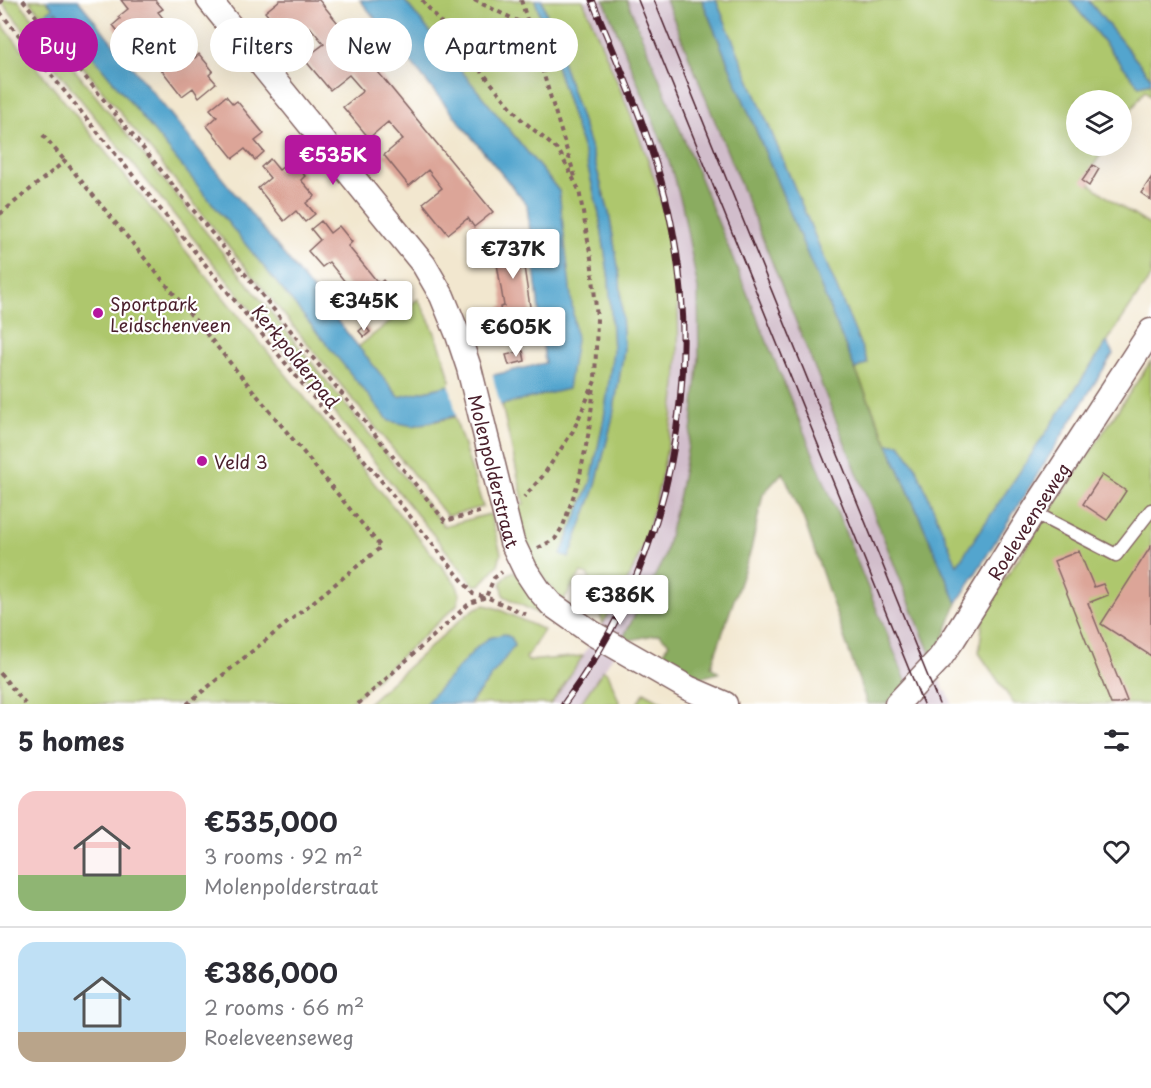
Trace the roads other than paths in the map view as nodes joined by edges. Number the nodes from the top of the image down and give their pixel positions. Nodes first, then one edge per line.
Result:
1 (209, 0) edge
2 (1151, 331) edge
3 (1151, 510) edge
4 (1033, 512) junction
5 (725, 704) edge
6 (897, 704) edge

1 - 5 street, Molenpolderstraat
2 - 4 street, Roeleveenseweg
3 - 4 lane
4 - 6 street, Roeleveenseweg

